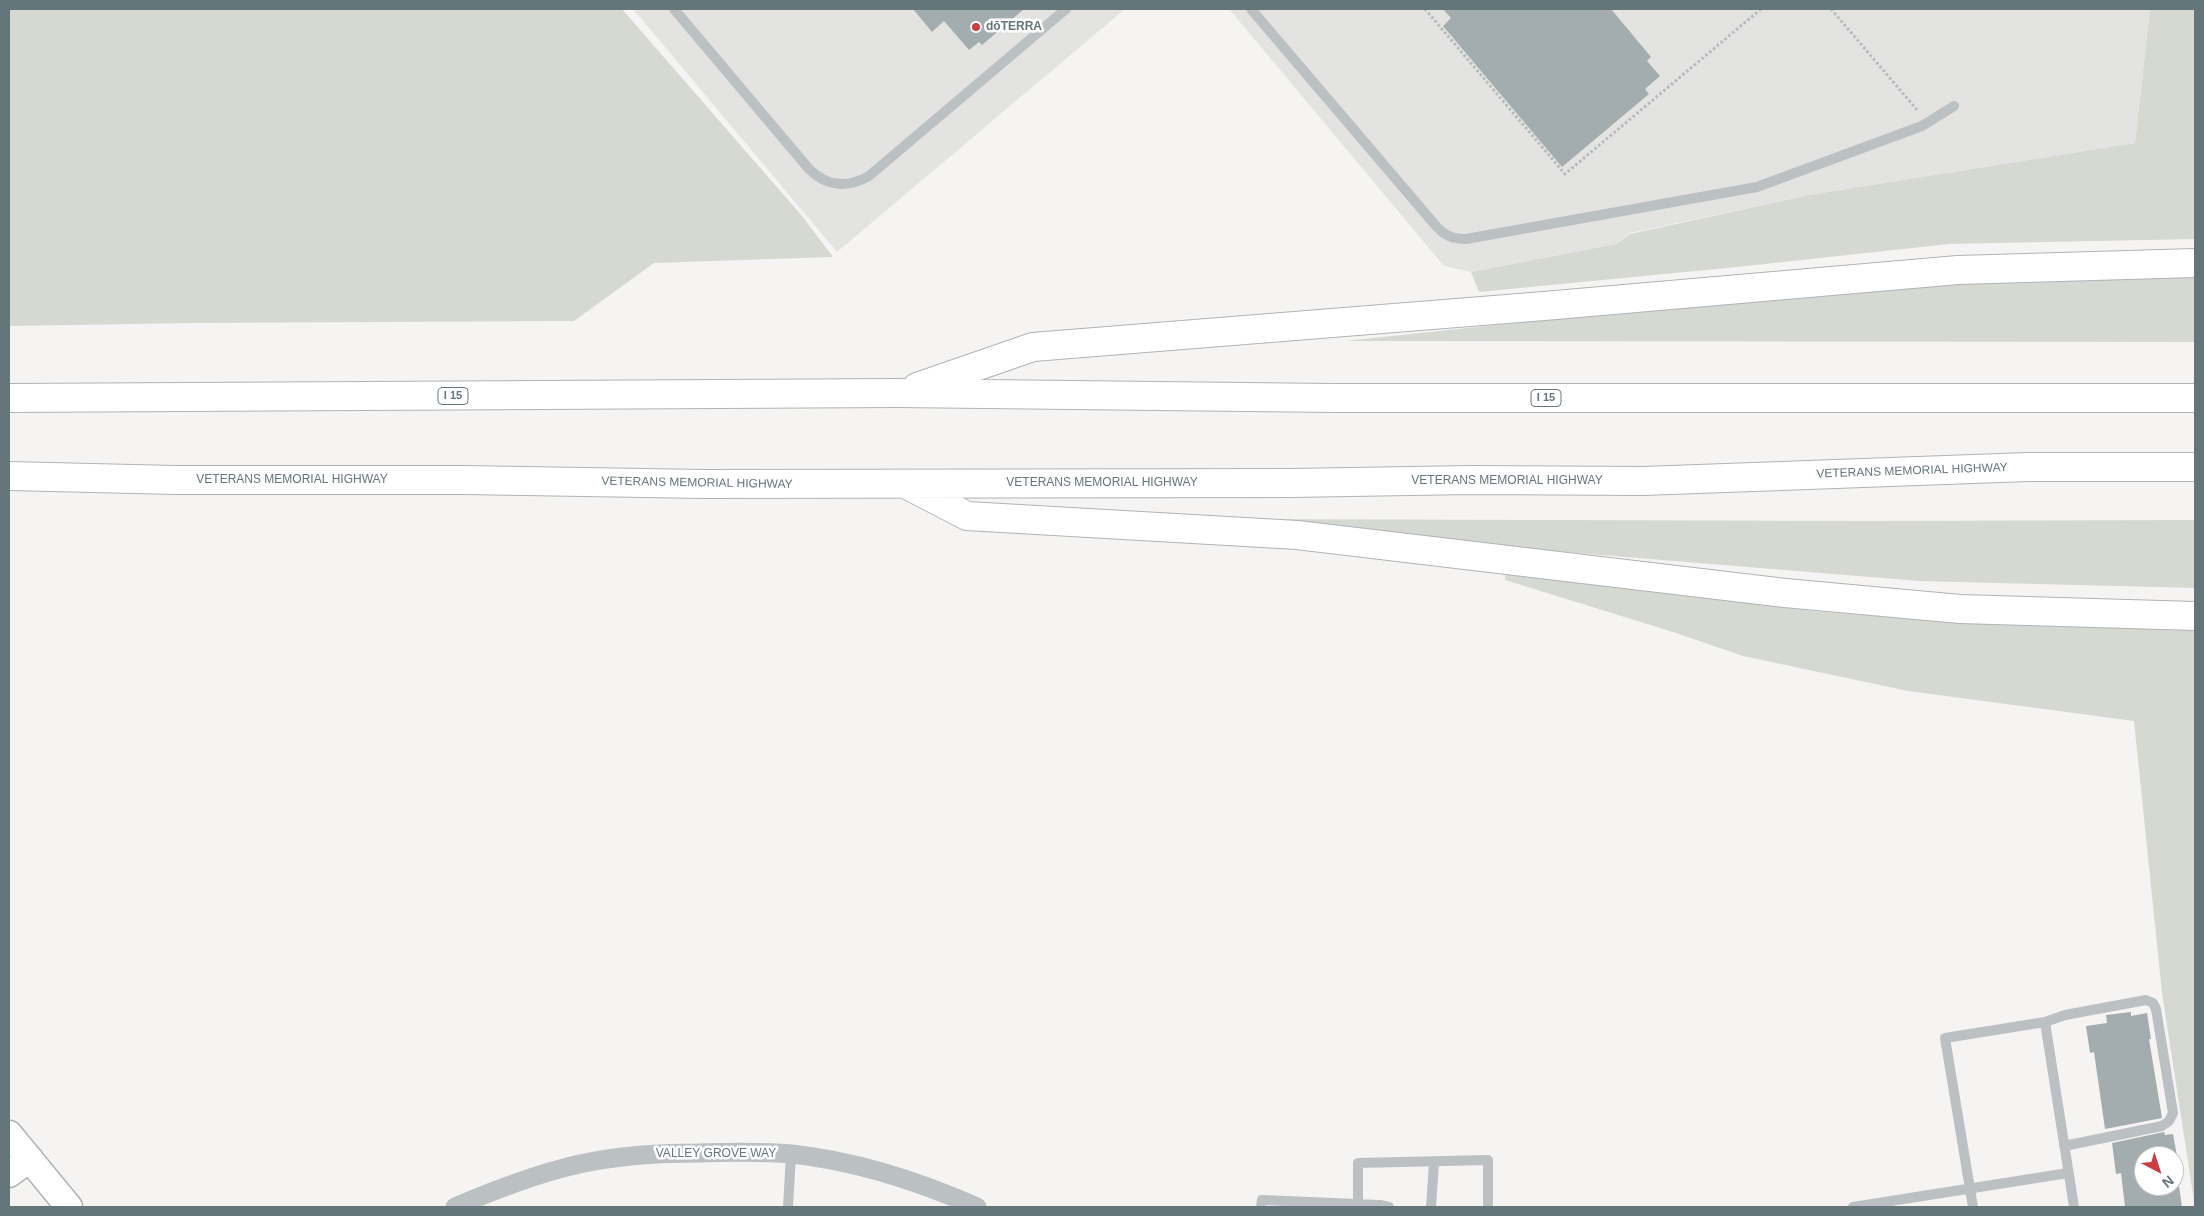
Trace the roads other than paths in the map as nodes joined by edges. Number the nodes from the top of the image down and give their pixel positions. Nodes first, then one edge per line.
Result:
1 (674, 9) edge
2 (1066, 9) edge
3 (1251, 9) edge
4 (1954, 106) dead end
5 (2195, 263) edge
6 (898, 394) junction
7 (9, 398) edge
8 (2195, 398) edge
9 (2195, 467) edge
10 (9, 476) edge
11 (906, 484) junction
12 (2195, 616) edge
13 (2045, 1022) junction
14 (9, 1134) edge
15 (2064, 1146) junction
16 (791, 1154) junction
17 (1434, 1163) junction
18 (19, 1166) edge
19 (2068, 1172) junction
20 (1970, 1189) junction
21 (1358, 1204) junction
22 (1383, 1206) edge
23 (70, 1207) edge
24 (455, 1207) edge
25 (788, 1207) edge
26 (977, 1207) edge
27 (1261, 1207) edge
28 (1431, 1207) edge
29 (1488, 1207) edge
30 (1853, 1207) edge
31 (1972, 1207) edge
32 (2074, 1207) edge

1 - 2 lane
3 - 4 lane
5 - 6 highway
6 - 7 highway, I 15
6 - 8 highway, I 15
9 - 11 highway, VETERANS MEMORIAL HIGHWAY
10 - 11 highway, VETERANS MEMORIAL HIGHWAY
11 - 12 highway
13 - 15 lane
13 - 15 lane
13 - 20 lane
14 - 18 street
15 - 19 lane
16 - 24 street, VALLEY GROVE WAY
16 - 25 lane
16 - 26 street, VALLEY GROVE WAY
17 - 21 lane
17 - 28 lane
17 - 29 lane
18 - 23 street
19 - 20 lane
19 - 32 lane
20 - 30 lane
20 - 31 lane
21 - 22 lane
21 - 27 lane

